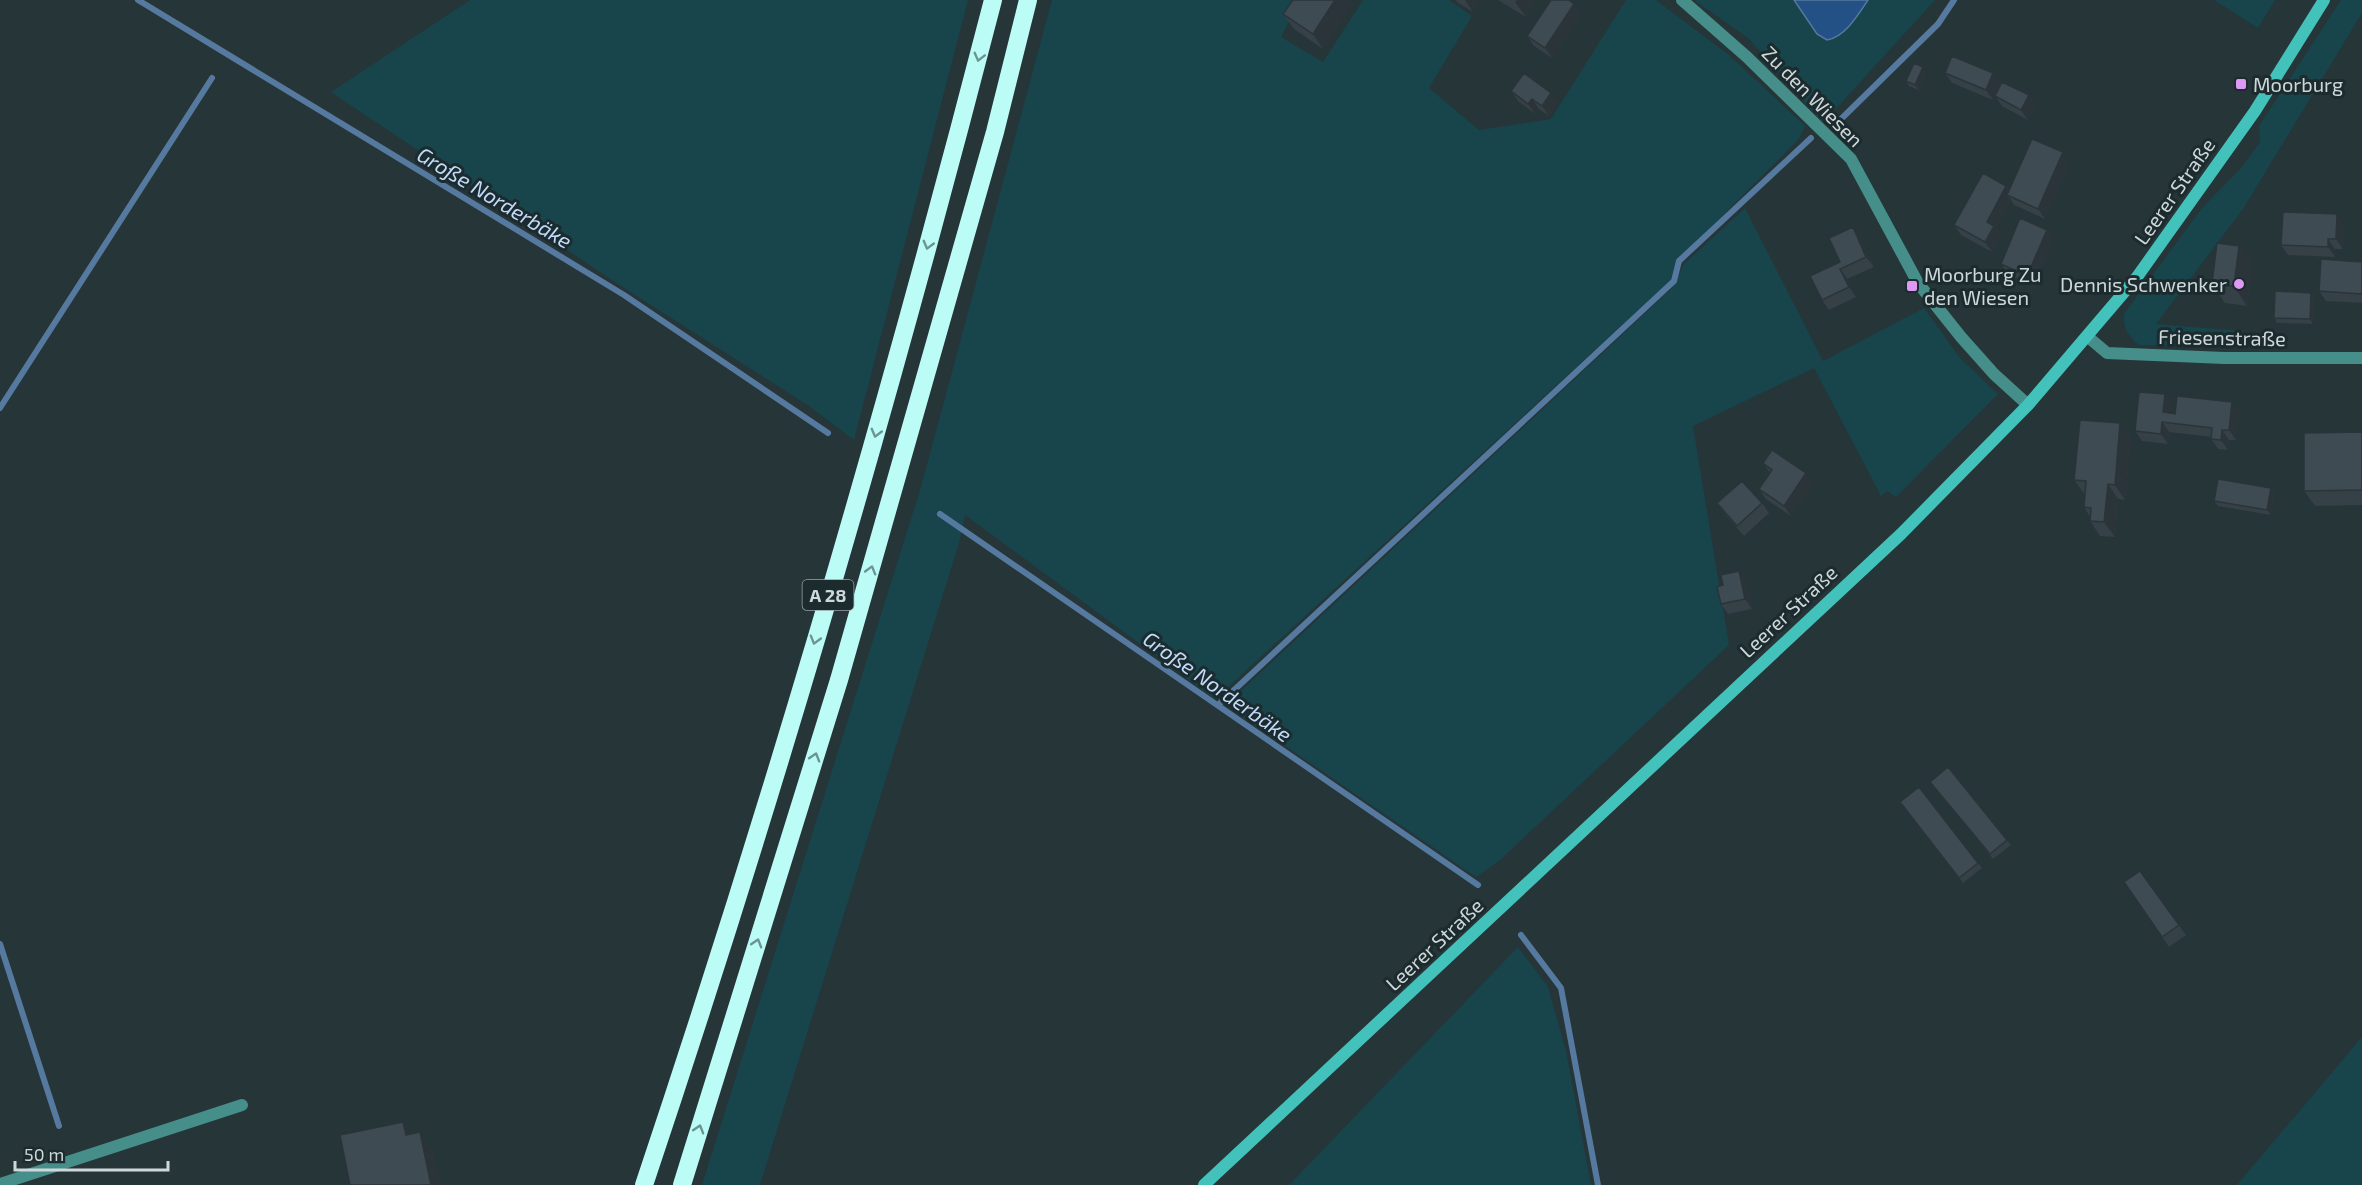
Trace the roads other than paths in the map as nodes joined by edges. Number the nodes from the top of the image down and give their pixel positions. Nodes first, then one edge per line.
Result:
1 (993, 0) edge
2 (1028, 0) edge
3 (1682, 0) edge
4 (2324, 0) edge
5 (2088, 337) junction
6 (2362, 358) edge
7 (2028, 405) junction
8 (242, 1105) dead end
9 (0, 1184) edge
10 (644, 1185) edge
11 (682, 1185) edge
12 (1203, 1185) edge

1 -> 10 highway, A 28
11 -> 2 highway, A 28
3 - 7 street, Zu den Wiesen
4 - 5 main road, Leerer Straße
5 - 6 street, Friesenstraße
5 - 7 main road, Leerer Straße
7 - 12 main road, Leerer Straße
8 - 9 street

